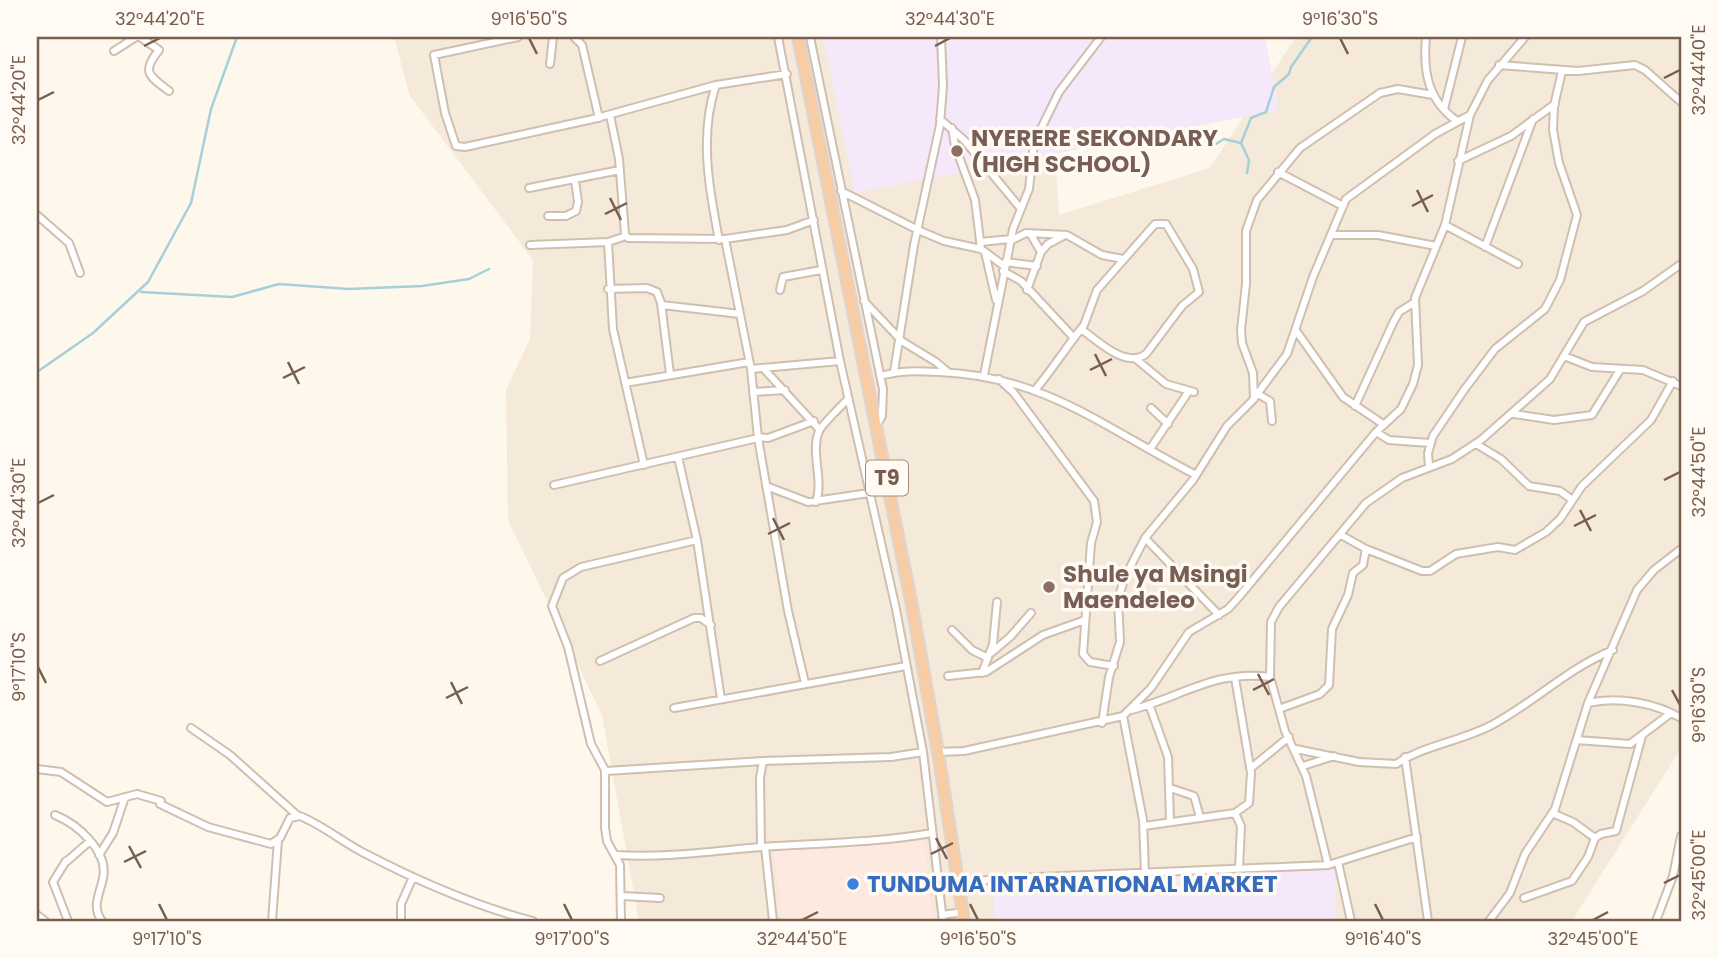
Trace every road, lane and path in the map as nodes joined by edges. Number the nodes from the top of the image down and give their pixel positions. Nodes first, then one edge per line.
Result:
1 (138, 37) edge
2 (474, 37) edge
3 (518, 37) edge
4 (553, 37) edge
5 (574, 37) edge
6 (778, 37) edge
7 (798, 37) edge
8 (810, 37) edge
9 (941, 37) edge
10 (1101, 37) edge
11 (1426, 37) edge
12 (1462, 37) edge
13 (1525, 37) edge
14 (478, 45) junction
15 (114, 51) dead end
16 (550, 64) dead end
17 (1499, 65) junction
18 (1562, 71) junction
19 (787, 74) junction
20 (716, 85) junction
21 (169, 91) dead end
22 (1433, 95) junction
23 (1681, 102) edge
24 (1555, 104) junction
25 (1444, 109) junction
26 (610, 115) junction
27 (1470, 115) junction
28 (599, 118) junction
29 (940, 119) junction
30 (1533, 119) junction
31 (1457, 121) junction
32 (952, 128) junction
33 (1458, 161) junction
34 (620, 170) junction
35 (1278, 172) junction
36 (575, 180) junction
37 (529, 188) dead end
38 (841, 191) junction
39 (1343, 206) junction
40 (1021, 209) junction
41 (37, 215) edge
42 (548, 216) dead end
43 (814, 220) junction
44 (1445, 225) junction
45 (918, 230) junction
46 (1030, 233) junction
47 (1333, 234) junction
48 (1065, 235) junction
49 (626, 236) junction
50 (722, 239) junction
51 (1011, 240) junction
52 (608, 242) junction
53 (530, 245) dead end
54 (1436, 246) junction
55 (982, 247) junction
56 (1485, 247) junction
57 (1041, 252) junction
58 (1123, 259) junction
59 (1518, 264) dead end
60 (1681, 264) edge
61 (1004, 266) junction
62 (1037, 266) junction
63 (821, 270) junction
64 (80, 273) dead end
65 (608, 289) junction
66 (780, 290) dead end
67 (1027, 290) junction
68 (863, 299) junction
69 (997, 302) junction
70 (1415, 302) junction
71 (662, 304) junction
72 (740, 314) junction
73 (1081, 328) junction
74 (1297, 332) junction
75 (1074, 338) junction
76 (900, 340) junction
77 (1564, 356) junction
78 (1136, 359) junction
79 (840, 361) junction
80 (750, 366) junction
81 (763, 368) junction
82 (1620, 370) junction
83 (894, 372) junction
84 (948, 372) junction
85 (670, 374) junction
86 (984, 375) junction
87 (880, 376) junction
88 (999, 379) junction
89 (1673, 381) junction
90 (625, 383) junction
91 (1681, 386) edge
92 (785, 390) junction
93 (1035, 390) junction
94 (753, 392) junction
95 (1256, 396) junction
96 (848, 399) junction
97 (1354, 406) junction
98 (1151, 408) dead end
99 (1514, 414) junction
100 (814, 421) junction
101 (1272, 421) dead end
102 (1168, 424) junction
103 (1383, 424) junction
104 (877, 426) junction
105 (819, 429) junction
106 (1376, 432) junction
107 (758, 438) junction
108 (1430, 443) junction
109 (1476, 444) junction
110 (1150, 449) junction
111 (678, 457) junction
112 (644, 465) junction
113 (1429, 467) junction
114 (1196, 475) junction
115 (554, 485) dead end
116 (766, 486) junction
117 (869, 493) junction
118 (1571, 499) junction
119 (816, 502) junction
120 (1341, 535) junction
121 (1145, 538) junction
122 (697, 540) junction
123 (1366, 549) junction
124 (1681, 549) edge
125 (1125, 577) junction
126 (1088, 579) junction
127 (997, 602) dead end
128 (912, 606) junction
129 (896, 609) junction
130 (1031, 613) dead end
131 (1219, 615) junction
132 (1085, 620) junction
133 (711, 625) junction
134 (952, 630) dead end
135 (918, 639) junction
136 (902, 642) junction
137 (1614, 650) junction
138 (989, 656) junction
139 (600, 661) dead end
140 (905, 666) junction
141 (1114, 666) junction
142 (982, 673) junction
143 (948, 676) dead end
144 (1270, 677) junction
145 (1235, 678) junction
146 (805, 683) junction
147 (721, 699) junction
148 (1588, 703) junction
149 (1149, 704) junction
150 (674, 708) dead end
151 (1279, 709) junction
152 (1129, 710) junction
153 (1671, 713) junction
154 (1123, 716) junction
155 (1681, 718) edge
156 (1102, 723) junction
157 (191, 728) dead end
158 (1642, 736) junction
159 (1289, 737) junction
160 (1577, 740) junction
161 (1296, 749) junction
162 (923, 752) junction
163 (939, 752) junction
164 (1336, 756) junction
165 (1405, 757) junction
166 (763, 761) junction
167 (1303, 766) junction
168 (1251, 768) junction
169 (37, 769) edge
170 (606, 771) junction
171 (1170, 788) junction
172 (125, 797) junction
173 (1235, 813) junction
174 (1552, 813) junction
175 (55, 815) dead end
176 (298, 816) junction
177 (1200, 817) junction
178 (1170, 821) junction
179 (1144, 826) junction
180 (932, 833) junction
181 (1681, 836) edge
182 (1417, 837) junction
183 (1595, 838) junction
184 (278, 840) junction
185 (90, 841) junction
186 (763, 847) junction
187 (99, 855) junction
188 (617, 855) junction
189 (1338, 862) junction
190 (1328, 865) junction
191 (1239, 868) junction
192 (1145, 874) junction
193 (413, 877) junction
194 (960, 884) junction
195 (622, 896) junction
196 (660, 898) dead end
197 (1524, 898) dead end
198 (37, 915) edge
199 (963, 917) edge
200 (942, 918) edge
201 (46, 921) edge
202 (68, 921) edge
203 (102, 921) edge
204 (272, 921) edge
205 (401, 921) edge
206 (533, 921) edge
207 (621, 921) edge
208 (773, 921) edge
209 (1351, 921) edge
210 (1428, 921) edge
211 (1489, 921) edge
212 (1656, 921) edge

1 - 15 street
1 - 21 street
2 - 14 street
3 - 14 street
4 - 16 street
5 - 28 street
6 - 19 street
7 - 104 highway, T9
8 - 38 street
9 - 29 street
10 - 40 street
11 - 22 street
12 - 25 street
13 - 17 street
14 - 28 street
17 - 18 street
17 - 27 street
18 - 23 street
18 - 24 street
19 - 20 street
19 - 43 street
20 - 26 street
20 - 50 street
22 - 25 street
22 - 35 street
24 - 30 street
24 - 108 street
25 - 31 street
26 - 28 street
26 - 34 street
27 - 31 street
27 - 33 street
29 - 32 street
29 - 45 street
30 - 33 street
30 - 56 street
31 - 39 street
32 - 40 street
32 - 55 street
33 - 44 street
34 - 36 street
34 - 49 street
35 - 39 street
35 - 95 street
36 - 37 street
36 - 42 street
38 - 45 street
38 - 68 street
39 - 47 street
40 - 51 street
41 - 64 street
43 - 50 street
43 - 63 street
44 - 54 street
44 - 56 street
45 - 55 street
45 - 76 street
46 - 48 street
46 - 51 street
46 - 57 street
47 - 54 street
47 - 74 street
48 - 57 street
48 - 58 street
49 - 50 street
49 - 52 street
50 - 72 street
51 - 55 street
51 - 61 street
52 - 53 street
52 - 65 street
54 - 70 street
55 - 61 street
55 - 69 street
56 - 59 street
57 - 62 street
58 - 73 street
58 - 78 street
60 - 77 street
61 - 62 street
61 - 67 street
61 - 69 street
62 - 67 street
63 - 66 street
63 - 79 street
65 - 71 street
65 - 90 street
67 - 75 street
68 - 76 street
68 - 87 street
69 - 86 street
70 - 97 street
70 - 103 street
71 - 72 street
71 - 85 street
72 - 80 street
73 - 75 street
73 - 78 street
74 - 95 street
74 - 97 street
75 - 93 street
76 - 83 street
76 - 84 street
77 - 82 street
77 - 99 street
78 - 102 street
79 - 81 street
79 - 96 street
80 - 81 street
80 - 85 street
80 - 94 street
81 - 92 street
82 - 89 street
82 - 99 street
83 - 84 street
83 - 87 street
84 - 86 street
85 - 90 street
86 - 88 street
87 - 104 street
88 - 93 street
88 - 126 street
89 - 91 street
89 - 118 street
90 - 112 street
92 - 94 street
92 - 100 street
93 - 110 street
94 - 107 street
95 - 101 street
95 - 114 street
96 - 105 street
96 - 117 street
97 - 103 street
98 - 102 street
99 - 109 street
100 - 105 street
100 - 107 street
102 - 110 street
103 - 106 street
104 - 128 highway, T9
105 - 119 street
106 - 108 street
106 - 131 street
107 - 111 street
107 - 116 street
108 - 113 street
109 - 113 street
109 - 118 street
110 - 114 street
111 - 112 street
111 - 122 street
112 - 115 street
113 - 120 street
114 - 121 street
116 - 119 street
116 - 146 street
117 - 119 street
117 - 129 street
118 - 123 street
120 - 123 street
120 - 144 street
121 - 125 street
121 - 131 street
122 - 133 street
122 - 170 street
123 - 151 street
124 - 137 street
125 - 126 street
125 - 141 street
126 - 132 street
127 - 138 street
128 - 129 street
128 - 135 highway, T9
129 - 136 street
130 - 138 street
131 - 152 street
132 - 141 street
132 - 142 street
133 - 139 street
133 - 147 street
134 - 138 street
135 - 136 street
135 - 163 highway, T9
136 - 140 street
137 - 148 street
137 - 165 street
138 - 142 street
140 - 146 street
140 - 162 street
141 - 156 street
142 - 143 street
144 - 145 street
144 - 151 street
145 - 149 street
145 - 168 street
146 - 147 street
147 - 150 street
148 - 153 street
148 - 160 street
149 - 152 street
149 - 171 street
151 - 159 street
152 - 154 street
153 - 155 street
153 - 158 street
154 - 156 street
154 - 179 street
156 - 163 street
157 - 176 street
158 - 160 street
158 - 183 street
159 - 161 street
159 - 168 street
160 - 174 street
161 - 164 street
161 - 167 street
162 - 166 street
162 - 180 street
163 - 194 highway, T9
164 - 165 street
164 - 167 street
165 - 182 street
166 - 170 street
166 - 186 street
167 - 190 street
168 - 173 street
169 - 172 street
170 - 188 street
171 - 177 street
171 - 178 street
172 - 184 street
172 - 187 street
173 - 177 street
173 - 191 street
174 - 183 street
174 - 211 street
175 - 185 street
176 - 184 street
176 - 193 street
177 - 178 street
178 - 179 street
179 - 192 street
180 - 186 street
180 - 200 street
181 - 212 street
182 - 189 street
182 - 210 street
183 - 197 street
184 - 204 street
185 - 187 street
185 - 202 street
186 - 188 street
186 - 208 street
187 - 203 street
188 - 195 street
189 - 190 street
189 - 209 street
190 - 191 street
191 - 192 street
192 - 194 street
193 - 205 street
193 - 206 street
194 - 199 highway, T9
195 - 196 street
195 - 207 street
198 - 201 street
199 - 200 street

